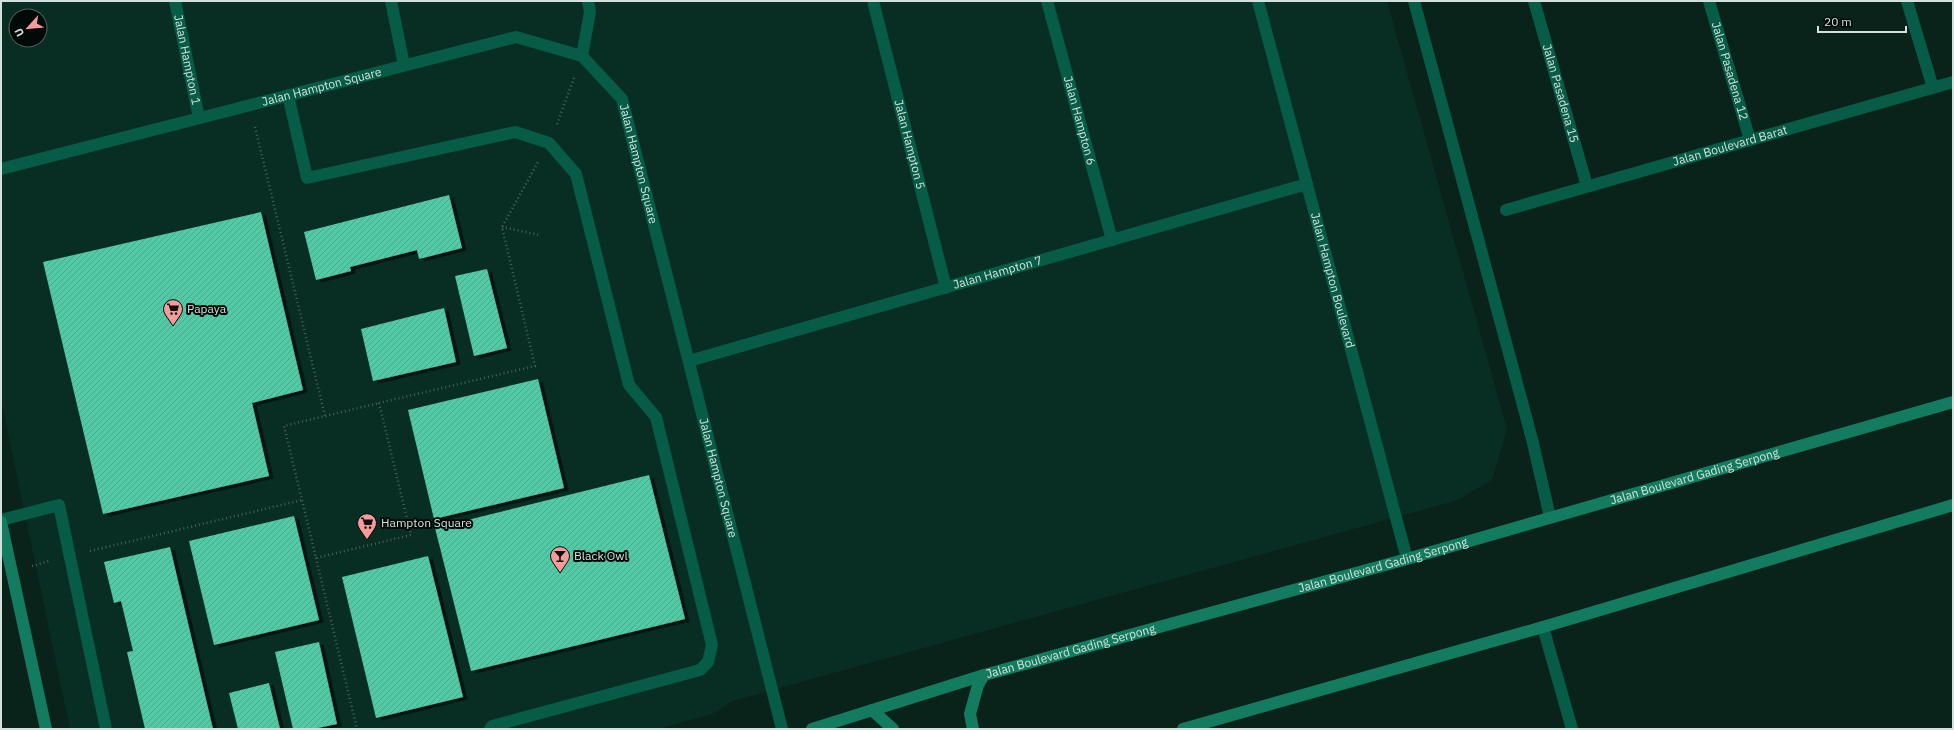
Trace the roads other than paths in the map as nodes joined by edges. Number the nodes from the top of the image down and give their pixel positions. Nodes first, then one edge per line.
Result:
1 (175, 1) edge
2 (391, 1) edge
3 (588, 1) edge
4 (873, 1) edge
5 (1047, 1) edge
6 (1258, 1) edge
7 (1414, 1) edge
8 (1534, 1) edge
9 (1709, 1) edge
10 (1908, 1) edge
11 (582, 56) junction
12 (404, 65) junction
13 (1953, 82) edge
14 (1933, 88) junction
15 (288, 95) junction
16 (199, 118) junction
17 (1750, 140) junction
18 (1, 169) edge
19 (1307, 184) junction
20 (1587, 186) junction
21 (1506, 210) dead end
22 (1112, 240) junction
23 (946, 288) junction
24 (689, 361) junction
25 (1953, 402) edge
26 (1953, 505) edge
27 (1550, 517) junction
28 (1, 521) edge
29 (4, 547) edge
30 (1408, 559) junction
31 (1543, 627) junction
32 (984, 675) junction
33 (872, 710) junction
34 (1204, 726) edge
35 (488, 728) edge
36 (46, 729) edge
37 (106, 729) edge
38 (782, 729) edge
39 (812, 729) edge
40 (893, 729) edge
41 (973, 729) edge
42 (1183, 729) edge
43 (1572, 729) edge

1 - 16 street, Jalan Hampton 1
2 - 12 street
3 - 11 street
4 - 23 street, Jalan Hampton 5
5 - 22 street, Jalan Hampton 6
6 - 19 street, Jalan Hampton Boulevard
7 - 27 street
8 - 20 street, Jalan Pasadena 15
9 - 17 street, Jalan Pasadena 12
10 - 14 street
11 - 12 street, Jalan Hampton Square
11 - 24 street, Jalan Hampton Square
12 - 15 street, Jalan Hampton Square
13 - 14 street, Jalan Boulevard Barat
14 - 17 street, Jalan Boulevard Barat
15 - 16 street, Jalan Hampton Square
15 - 35 street
16 - 18 street, Jalan Hampton Square
17 - 20 street, Jalan Boulevard Barat
19 - 22 street, Jalan Hampton 7
19 - 30 street, Jalan Hampton Boulevard
20 - 21 street, Jalan Boulevard Barat
22 - 23 street, Jalan Hampton 7
23 - 24 street, Jalan Hampton 7
24 - 38 street, Jalan Hampton Square
25 - 27 main road, Jalan Boulevard Gading Serpong
26 - 31 main road
27 - 30 main road, Jalan Boulevard Gading Serpong
28 - 29 main road
28 - 37 street
29 - 36 main road
30 - 32 main road, Jalan Boulevard Gading Serpong
31 - 34 main road
31 - 43 street
32 - 33 main road, Jalan Boulevard Gading Serpong
32 - 41 main road
33 - 39 main road, Jalan Boulevard Gading Serpong
33 - 40 main road
34 - 42 main road

